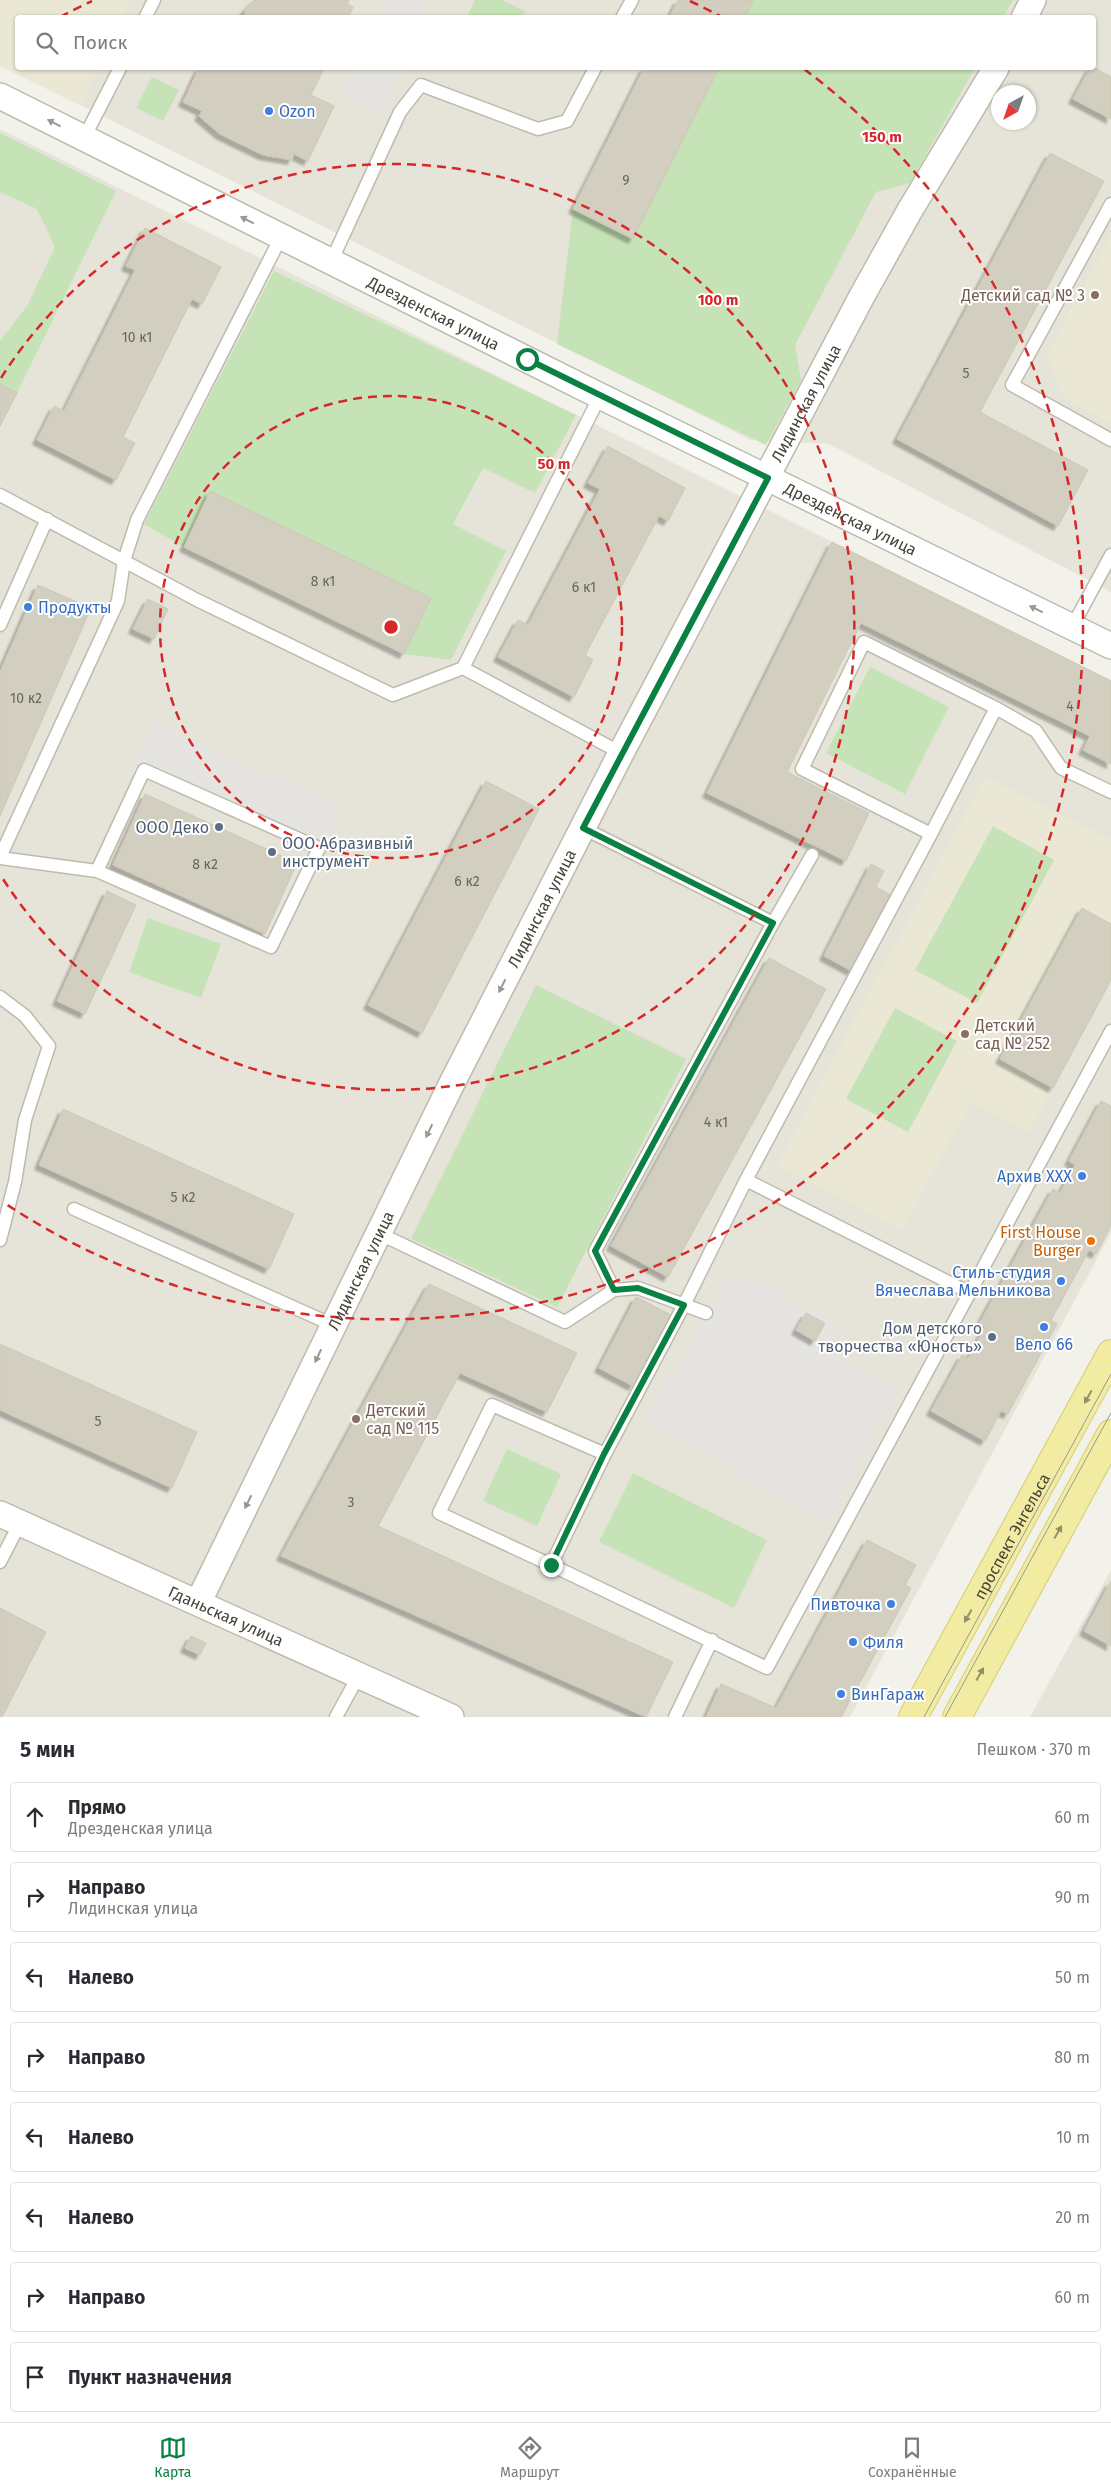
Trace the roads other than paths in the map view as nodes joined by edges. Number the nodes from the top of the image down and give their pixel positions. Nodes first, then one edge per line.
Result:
1 (154, 0) edge
2 (632, 0) edge
3 (1034, 0) edge
4 (146, 15) edge
5 (624, 15) edge
6 (1026, 15) edge
7 (119, 70) edge
8 (594, 70) edge
9 (995, 70) edge
10 (0, 96) edge
11 (84, 138) junction
12 (1111, 204) edge
13 (281, 237) junction
14 (330, 262) junction
15 (600, 396) junction
16 (1111, 440) edge
17 (768, 478) junction
18 (0, 495) edge
19 (47, 519) junction
20 (1111, 555) edge
21 (124, 561) junction
22 (0, 625) edge
23 (1072, 627) junction
24 (1111, 646) edge
25 (463, 668) junction
26 (996, 708) junction
27 (621, 753) junction
28 (1111, 792) edge
29 (583, 828) junction
30 (931, 834) junction
31 (812, 855) dead end
32 (0, 857) edge
33 (97, 871) junction
34 (773, 923) junction
35 (0, 997) edge
36 (1111, 1031) edge
37 (746, 1180) junction
38 (74, 1209) dead end
39 (378, 1233) junction
40 (0, 1240) edge
41 (614, 1290) junction
42 (970, 1293) junction
43 (684, 1305) junction
44 (706, 1313) dead end
45 (333, 1325) junction
46 (1111, 1354) edge
47 (1111, 1434) edge
48 (604, 1454) junction
49 (10, 1519) edge
50 (0, 1562) edge
51 (551, 1565) junction
52 (198, 1603) junction
53 (712, 1640) junction
54 (359, 1675) junction
55 (336, 1717) edge
56 (451, 1717) edge
57 (675, 1717) edge
58 (913, 1717) edge
59 (957, 1717) edge

1 - 4 lane
2 - 5 lane
3 - 6 street
7 - 11 lane
8 - 14 lane
9 - 17 street, Лидинская улица
11 -> 10 street, Дрезденская улица
13 -> 11 street, Дрезденская улица
12 - 16 lane
13 - 14 street, Дрезденская улица
13 - 21 lane
14 - 15 street, Дрезденская улица
15 - 17 street, Дрезденская улица
15 - 25 lane
23 -> 17 street, Дрезденская улица
17 - 27 street, Лидинская улица
18 - 19 lane
19 - 21 lane
19 - 22 lane
20 - 23 lane
21 - 25 lane
21 - 32 lane
23 - 24 street, Дрезденская улица
25 - 27 lane
26 - 28 lane
26 - 30 lane
26 - 30 lane
27 - 29 street, Лидинская улица
29 - 34 lane
29 -> 39 street, Лидинская улица
30 - 37 lane
31 - 34 lane
32 - 33 lane
33 - 33 lane
34 - 41 lane
35 - 40 lane
36 - 42 lane
37 - 42 lane
37 - 43 lane
38 - 45 lane
39 - 41 lane
39 - 45 street, Лидинская улица
41 - 43 lane
42 - 53 lane
43 - 44 lane
43 - 48 lane
45 -> 52 street, Лидинская улица
46 -> 58 main road, проспект Энгельса
59 -> 47 main road
48 - 51 lane
48 - 51 lane
49 - 50 lane
49 - 52 street, Гданьская улица
51 - 53 lane
52 - 54 street, Гданьская улица
53 - 57 lane
54 - 55 lane
54 - 56 street, Гданьская улица

